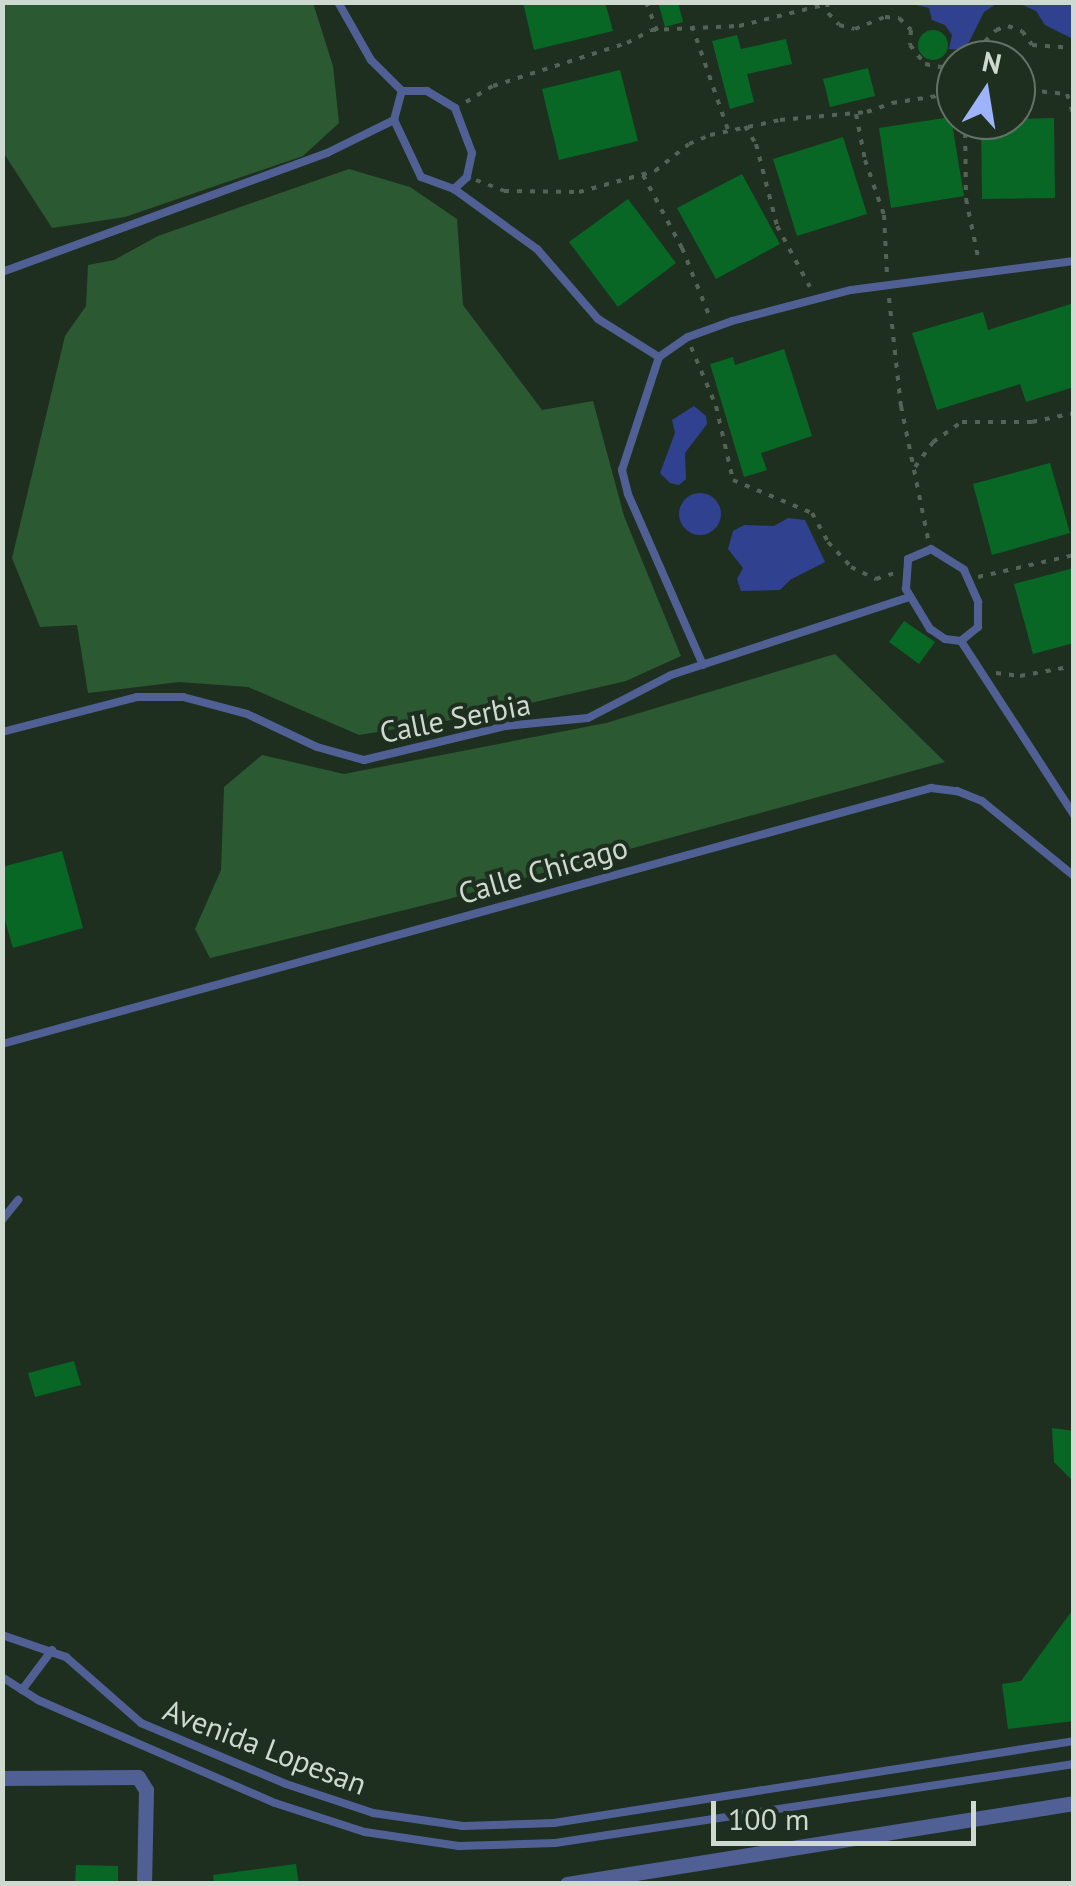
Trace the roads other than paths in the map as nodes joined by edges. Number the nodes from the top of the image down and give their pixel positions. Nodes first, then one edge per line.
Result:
1 (338, 2) edge
2 (402, 91) junction
3 (394, 120) junction
4 (454, 190) junction
5 (1074, 261) edge
6 (2, 272) edge
7 (659, 357) junction
8 (910, 597) junction
9 (961, 640) junction
10 (703, 664) junction
11 (2, 732) edge
12 (1074, 815) edge
13 (1074, 876) edge
14 (2, 1044) edge
15 (18, 1200) dead end
16 (2, 1220) edge
17 (2, 1636) edge
18 (52, 1650) junction
19 (2, 1677) edge
20 (22, 1690) junction
21 (1074, 1742) edge
22 (1074, 1764) edge
23 (2, 1778) edge
24 (1074, 1803) edge
25 (144, 1884) edge
26 (567, 1884) edge

1 - 2 lane
2 - 3 lane
2 - 4 lane
3 - 4 lane
3 - 6 lane
4 - 7 lane
5 - 7 lane
7 - 10 lane
8 - 9 lane
8 - 9 lane
8 - 10 lane, Calle Serbia
9 - 12 lane
10 - 11 lane, Calle Serbia
13 - 14 lane, Calle Chicago
15 - 16 lane
17 - 18 lane, Avenida Lopesan
18 - 20 lane
18 - 21 lane, Avenida Lopesan
19 - 20 lane, Avenida Lopesan
20 - 22 lane, Avenida Lopesan
23 - 25 street
24 - 26 street

